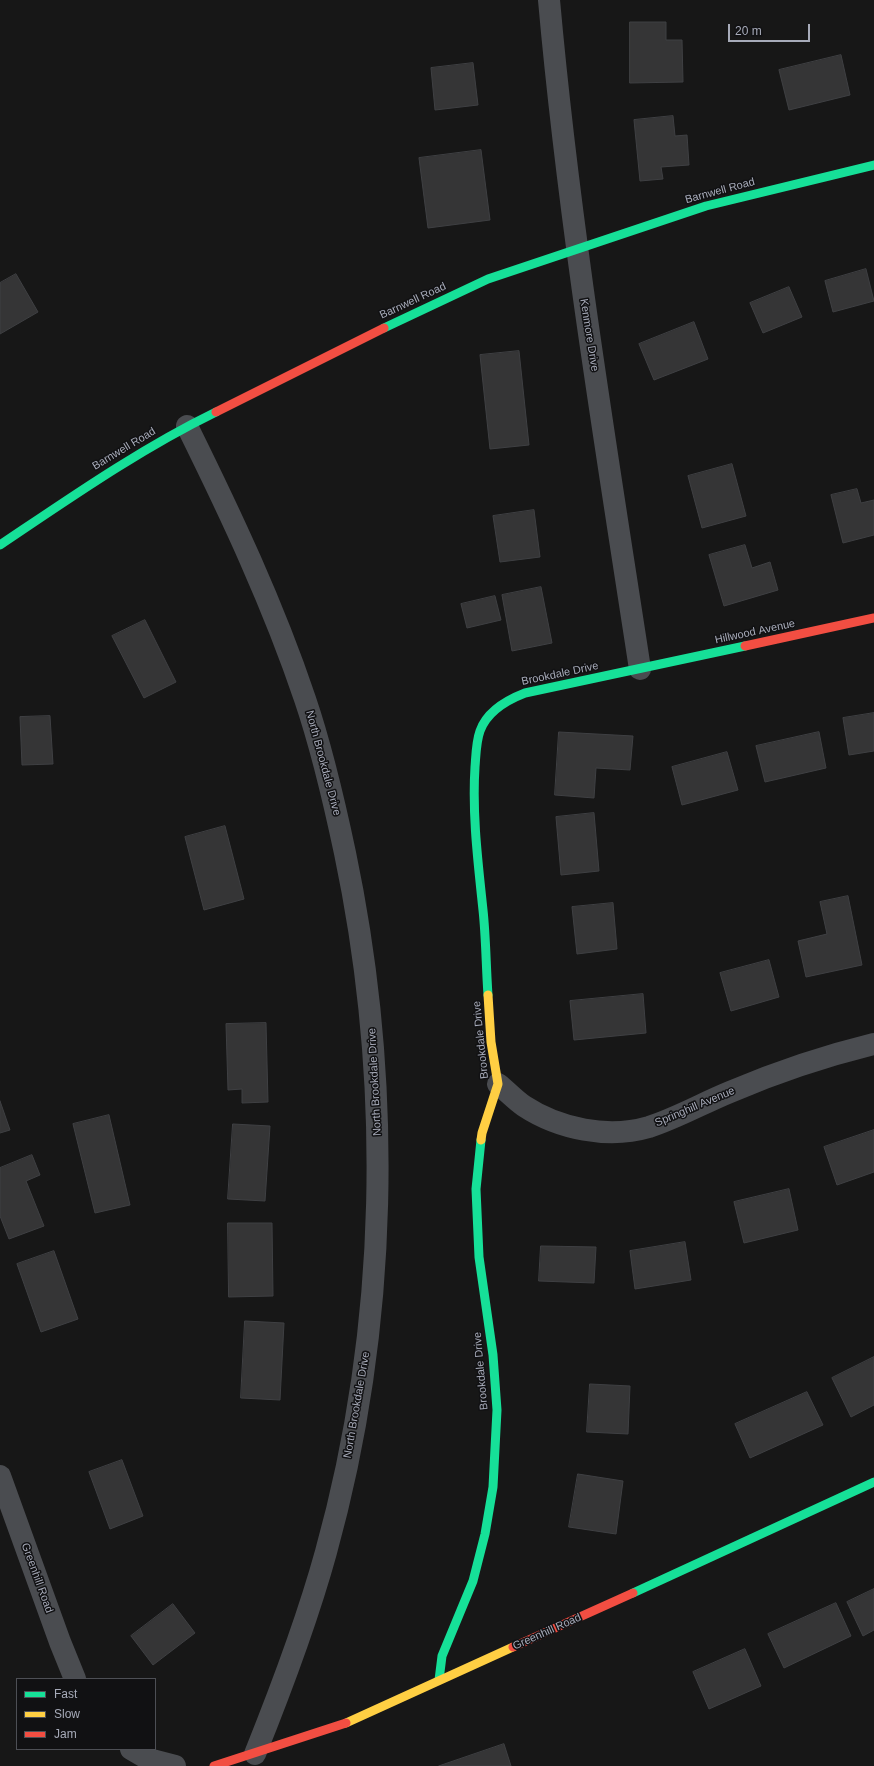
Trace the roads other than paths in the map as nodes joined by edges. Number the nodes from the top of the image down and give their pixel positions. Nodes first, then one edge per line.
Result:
1 (549, 0) edge
2 (874, 165) edge
3 (576, 248) junction
4 (187, 426) junction
5 (0, 545) edge
6 (874, 618) edge
7 (640, 669) junction
8 (874, 1044) edge
9 (498, 1084) junction
10 (0, 1476) edge
11 (874, 1482) edge
12 (75, 1678) edge
13 (438, 1680) junction
14 (133, 1750) edge
15 (255, 1754) junction
16 (176, 1766) edge
17 (214, 1766) edge

1 - 3 street, Kenmore Drive
2 - 3 street, Barnwell Road
3 - 4 street, Barnwell Road
3 - 7 street, Kenmore Drive
4 - 5 street, Barnwell Road
4 - 15 street, North Brookdale Drive
6 - 7 street, Hillwood Avenue
7 - 9 street, Brookdale Drive
8 - 9 street, Springhill Avenue
9 - 13 street, Brookdale Drive
10 - 12 street, Greenhill Road
11 - 13 street, Greenhill Road
13 - 15 street, Greenhill Road
14 - 16 street
15 - 17 street, Greenhill Road

